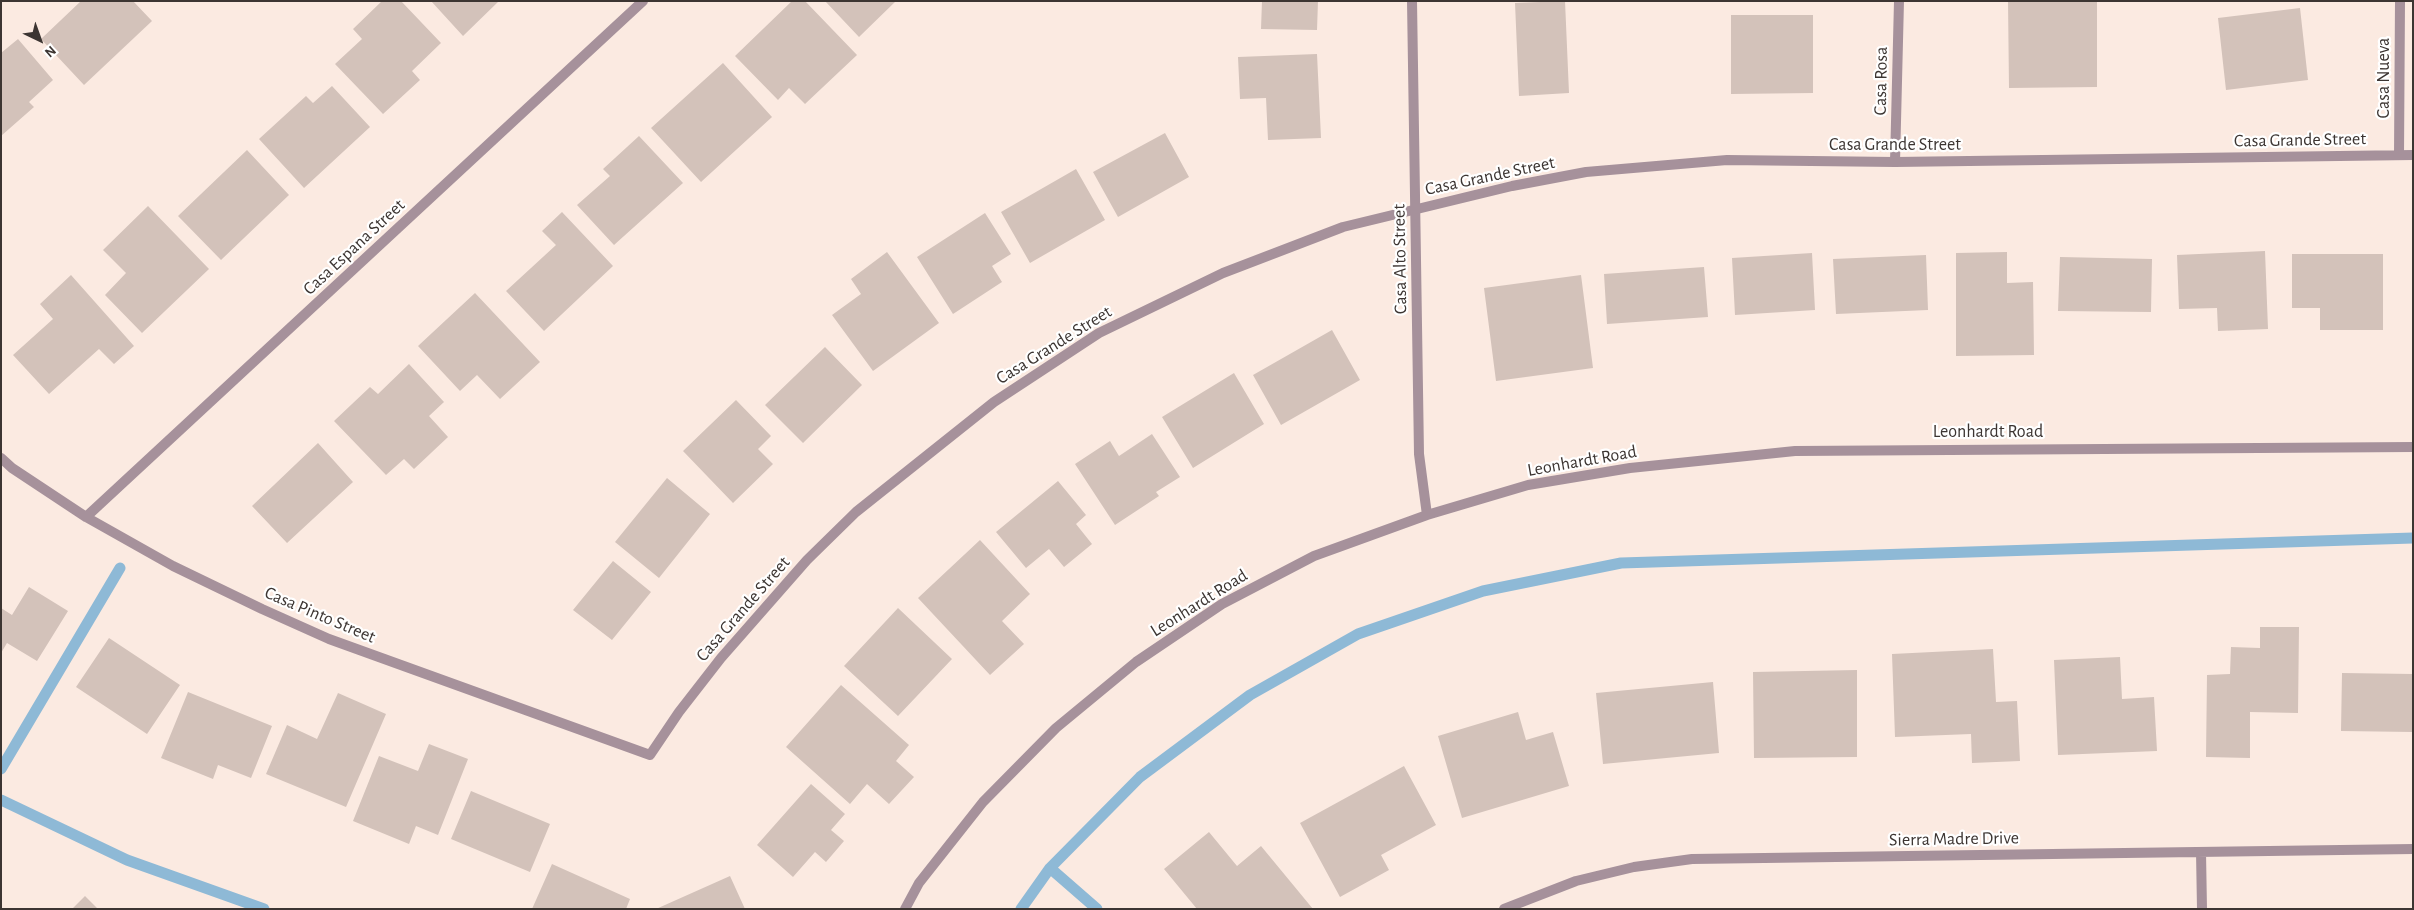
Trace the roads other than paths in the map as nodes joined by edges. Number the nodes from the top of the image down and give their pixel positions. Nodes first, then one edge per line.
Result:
1 (643, 1) edge
2 (1412, 1) edge
3 (1899, 1) edge
4 (2400, 1) edge
5 (2399, 155) junction
6 (2413, 155) edge
7 (1895, 162) junction
8 (1416, 208) junction
9 (2413, 447) edge
10 (1, 458) edge
11 (1427, 515) junction
12 (86, 518) junction
13 (650, 755) joint
14 (2413, 849) edge
15 (2201, 852) junction
16 (905, 909) edge
17 (1504, 909) edge
18 (2202, 909) edge

1 - 12 street, Casa Espana Street
2 - 8 street, Casa Alto Street
3 - 7 street, Casa Rosa
4 - 5 street, Casa Nueva
5 - 6 street, Casa Grande Street
5 - 7 street, Casa Grande Street
7 - 8 street, Casa Grande Street
8 - 11 street, Casa Alto Street
8 - 13 street, Casa Grande Street
9 - 11 street, Leonhardt Road
10 - 12 street, Casa Pinto Street
11 - 16 street, Leonhardt Road
12 - 13 street, Casa Pinto Street
14 - 15 street, Sierra Madre Drive
15 - 17 street, Sierra Madre Drive
15 - 18 street

